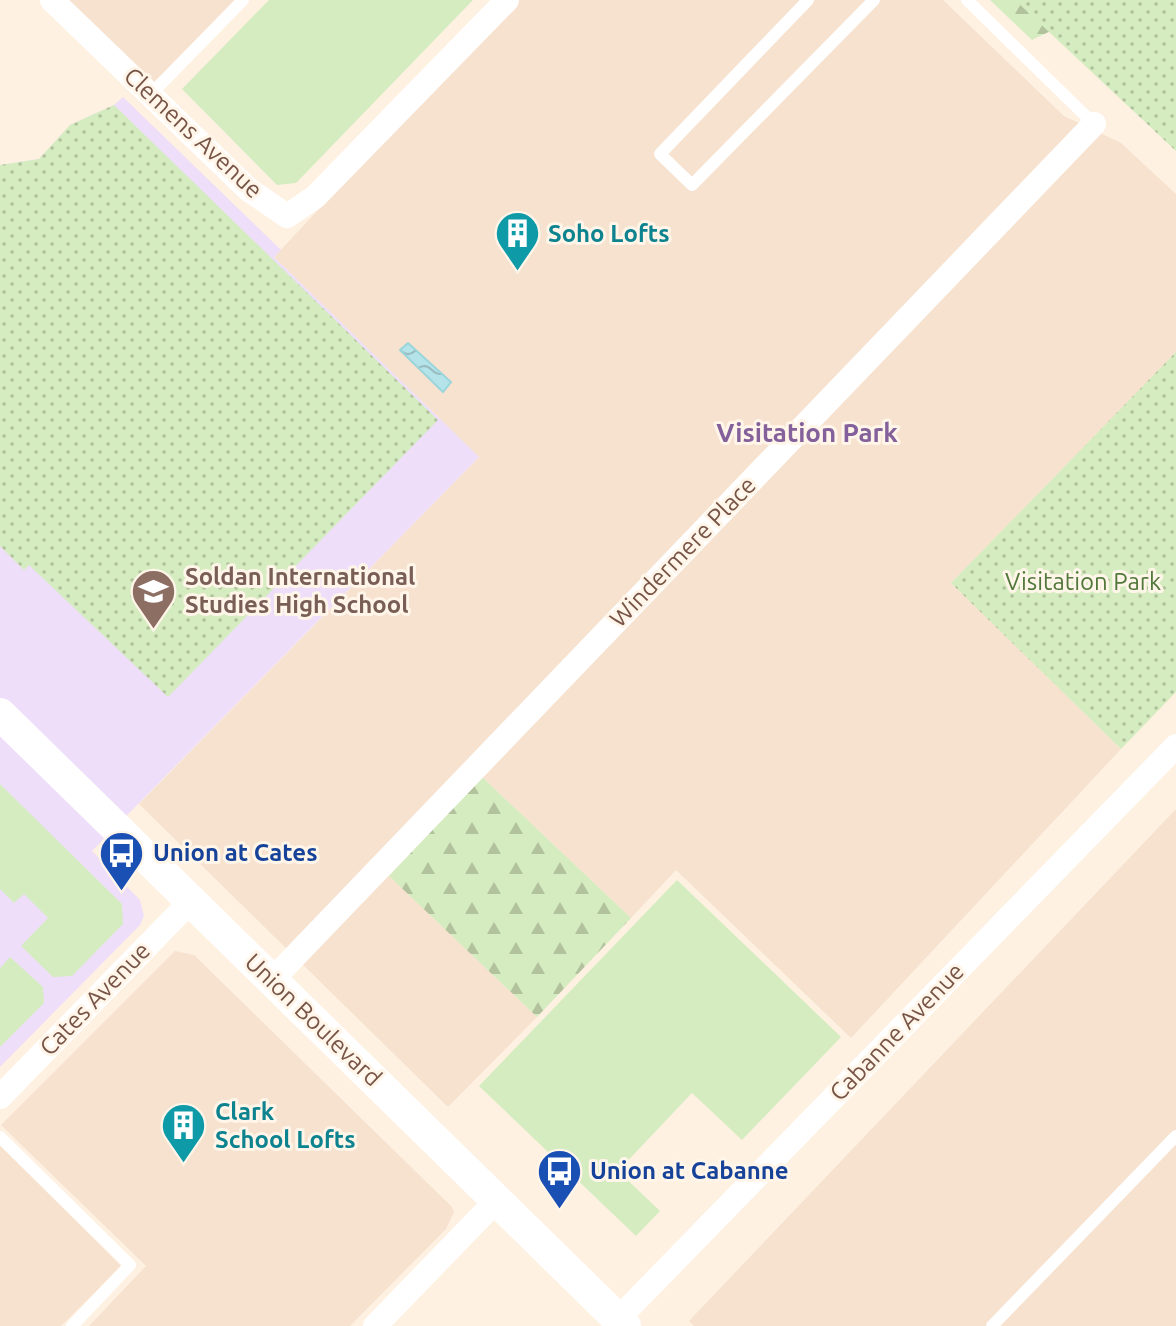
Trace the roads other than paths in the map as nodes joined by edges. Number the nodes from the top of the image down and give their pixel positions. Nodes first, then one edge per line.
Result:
1 (52, 0) edge
2 (243, 0) edge
3 (507, 0) edge
4 (808, 0) edge
5 (874, 0) edge
6 (967, 0) edge
7 (150, 95) junction
8 (1094, 124) joint
9 (0, 714) edge
10 (1176, 746) edge
11 (191, 901) junction
12 (272, 980) junction
13 (0, 1097) edge
14 (1176, 1136) edge
15 (0, 1137) edge
16 (497, 1200) junction
17 (622, 1322) edge
18 (72, 1326) edge
19 (375, 1326) edge
20 (992, 1326) edge

1 - 7 street, Clemens Avenue
2 - 7 lane
3 - 7 street, Clemens Avenue
4 - 5 lane
6 - 8 lane
8 - 12 street, Windermere Place
9 - 11 main road, Union Boulevard
10 - 17 street, Cabanne Avenue
11 - 12 main road, Union Boulevard
11 - 13 street, Cates Avenue
12 - 16 main road, Union Boulevard
14 - 20 lane
15 - 18 lane
16 - 17 main road, Union Boulevard
16 - 19 street

